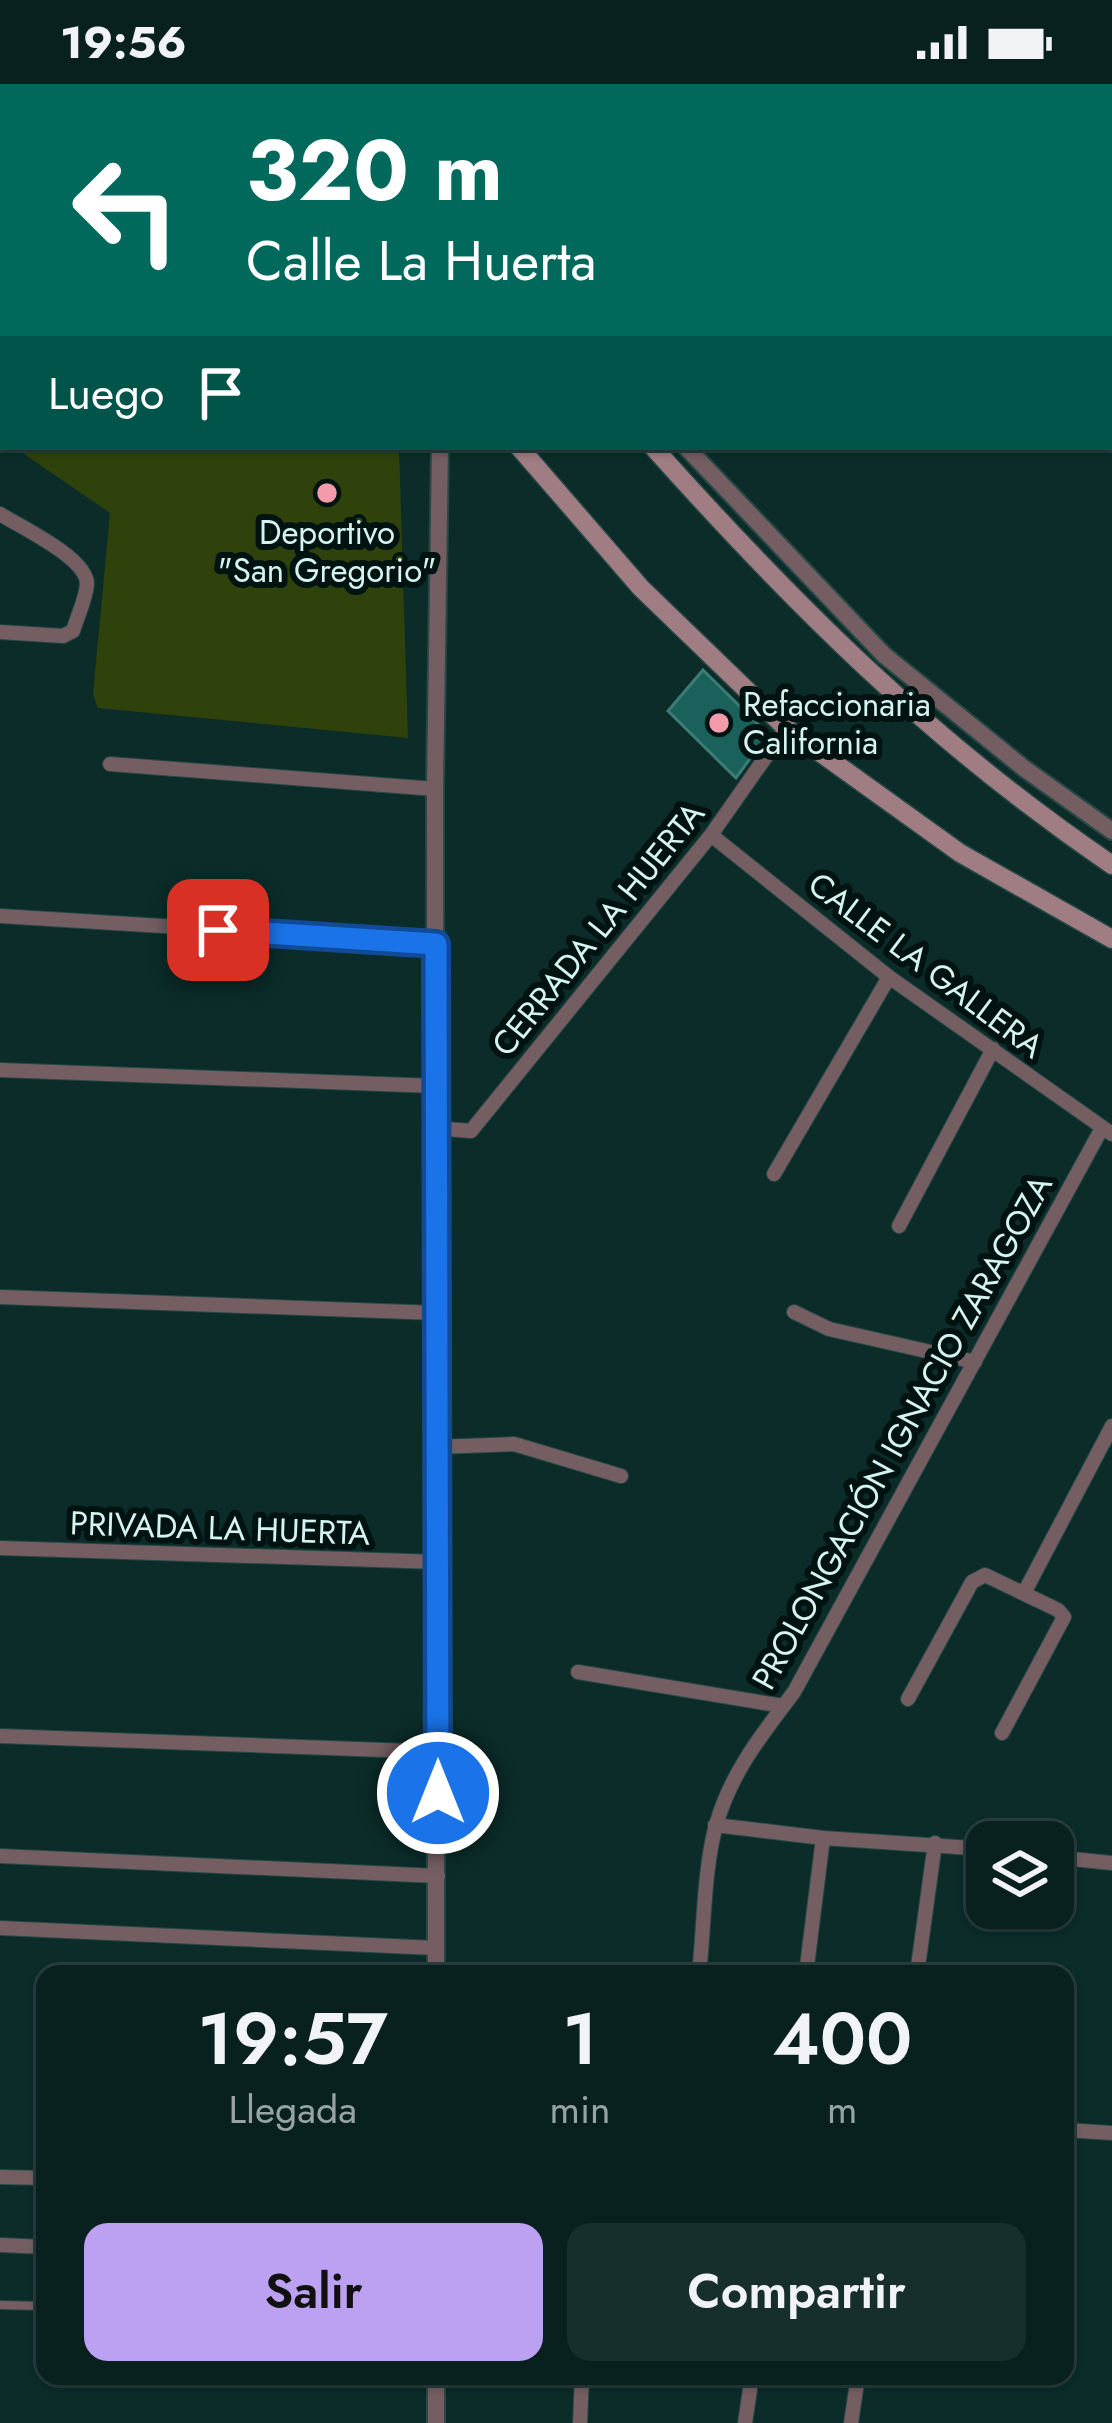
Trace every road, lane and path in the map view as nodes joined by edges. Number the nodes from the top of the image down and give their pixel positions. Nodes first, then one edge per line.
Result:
1 (440, 450) edge
2 (522, 450) edge
3 (656, 450) edge
4 (689, 450) edge
5 (0, 514) edge
6 (0, 632) edge
7 (786, 728) junction
8 (110, 764) dead end
9 (435, 789) junction
10 (1112, 831) edge
11 (711, 835) junction
12 (1112, 865) edge
13 (0, 916) edge
14 (1112, 939) edge
15 (436, 944) junction
16 (889, 977) junction
17 (993, 1049) junction
18 (0, 1070) edge
19 (435, 1087) junction
20 (434, 1128) junction
21 (1107, 1131) edge
22 (774, 1174) dead end
23 (899, 1226) dead end
24 (0, 1298) edge
25 (794, 1312) dead end
26 (437, 1313) junction
27 (975, 1362) junction
28 (1112, 1426) edge
29 (437, 1447) junction
30 (621, 1476) dead end
31 (0, 1548) edge
32 (438, 1562) junction
33 (1024, 1593) junction
34 (578, 1672) dead end
35 (908, 1699) dead end
36 (783, 1706) junction
37 (1002, 1733) dead end
38 (0, 1736) edge
39 (438, 1752) junction
40 (716, 1825) junction
41 (824, 1838) junction
42 (935, 1843) junction
43 (966, 1847) edge
44 (0, 1856) edge
45 (1074, 1859) edge
46 (1112, 1864) edge
47 (438, 1876) junction
48 (0, 1928) edge
49 (436, 1948) junction
50 (436, 1965) edge
51 (700, 1965) edge
52 (807, 1965) edge
53 (918, 1965) edge
54 (1074, 2131) edge
55 (1112, 2133) edge
56 (0, 2177) edge
57 (36, 2178) edge
58 (0, 2245) edge
59 (36, 2247) edge
60 (0, 2305) edge
61 (36, 2306) edge
62 (436, 2385) edge
63 (582, 2385) edge
64 (751, 2385) edge
65 (857, 2385) edge
66 (436, 2423) edge
67 (580, 2423) edge
68 (745, 2423) edge
69 (851, 2423) edge

1 - 9 street
2 - 7 main road
3 - 12 main road
4 - 10 street
5 - 6 street
7 - 11 street, CERRADA LA HUERTA
7 - 14 main road
8 - 9 street
9 - 15 street
11 - 16 street, CALLE LA GALLERA
11 - 20 street, CERRADA LA HUERTA
13 - 15 street
15 - 19 street
16 - 17 street, CALLE LA GALLERA
16 - 22 street
17 - 21 street, CALLE LA GALLERA
17 - 23 street
18 - 19 street
19 - 20 street
20 - 26 street
21 - 27 street, PROLONGACIÓN IGNACIO ZARAGOZA
24 - 26 street
25 - 27 street
26 - 29 street
27 - 36 street, PROLONGACIÓN IGNACIO ZARAGOZA
28 - 33 street
29 - 30 street
29 - 32 street
31 - 32 street, PRIVADA LA HUERTA
32 - 39 street
33 - 35 street
33 - 37 street
34 - 36 street
36 - 40 street, PROLONGACIÓN IGNACIO ZARAGOZA
38 - 39 street
39 - 47 street
40 - 41 street
40 - 51 street, PROLONGACIÓN IGNACIO ZARAGOZA
41 - 42 street
41 - 52 street
42 - 43 street
42 - 53 street
44 - 47 street
45 - 46 street
47 - 49 street
48 - 49 street
49 - 50 street
54 - 55 street
56 - 57 street
58 - 59 street
60 - 61 lane
62 - 66 street
63 - 67 street
64 - 68 street
65 - 69 street

